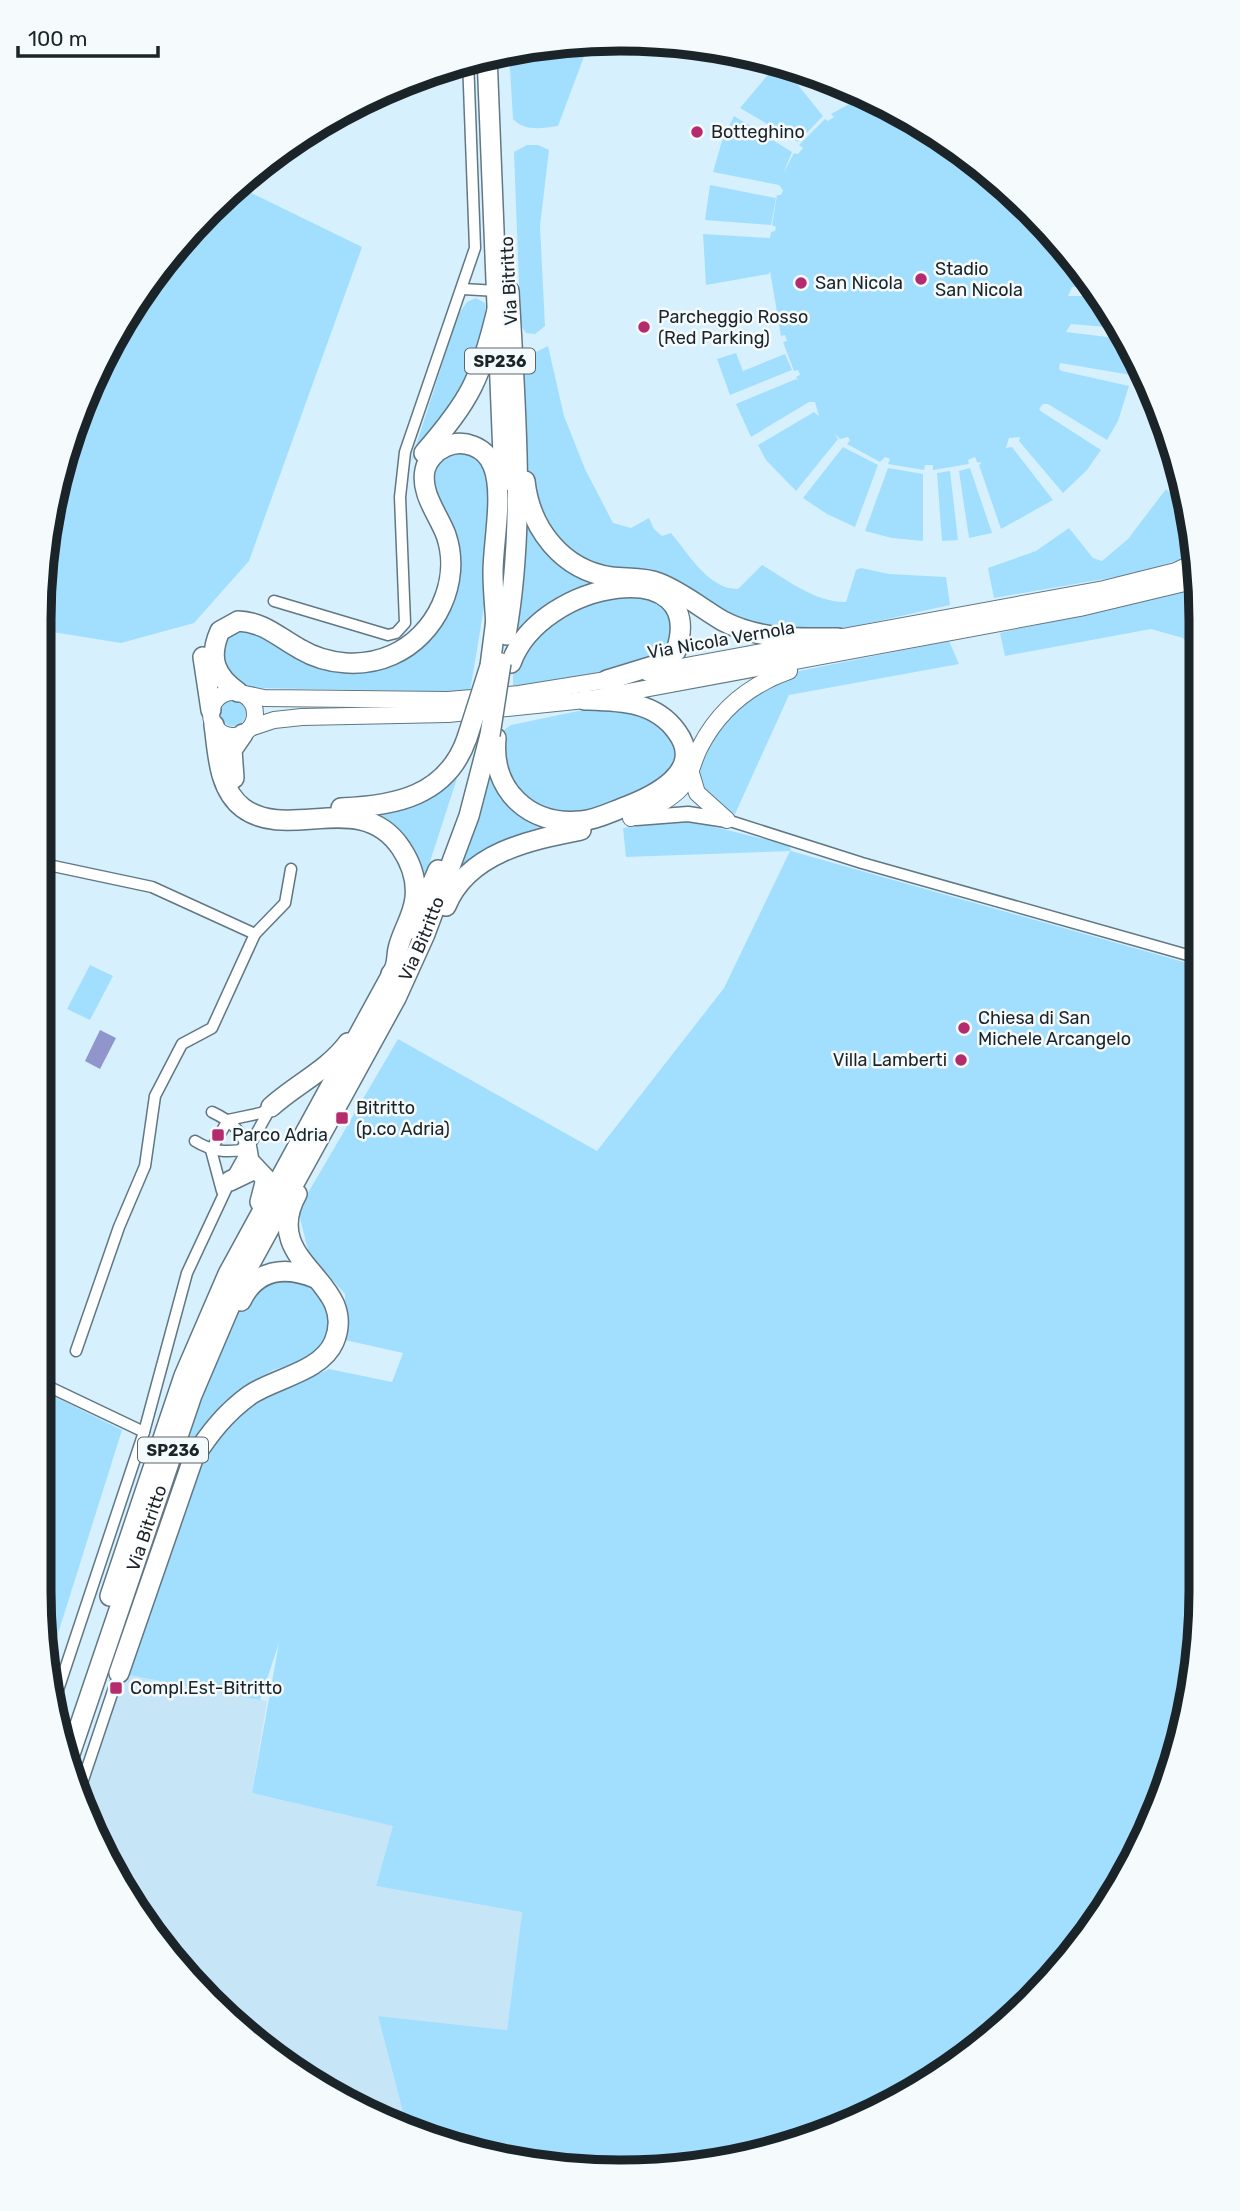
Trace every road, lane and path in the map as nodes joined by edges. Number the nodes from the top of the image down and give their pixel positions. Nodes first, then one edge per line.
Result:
1 (499, 64) edge
2 (487, 67) edge
3 (479, 69) edge
4 (468, 71) edge
5 (490, 149) junction
6 (463, 289) junction
7 (497, 301) junction
8 (516, 417) junction
9 (1186, 565) edge
10 (1188, 582) edge
11 (274, 601) dead end
12 (1017, 613) junction
13 (496, 626) junction
14 (837, 647) junction
15 (501, 664) junction
16 (607, 680) junction
17 (241, 693) junction
18 (585, 700) junction
19 (213, 717) junction
20 (247, 731) junction
21 (484, 734) junction
22 (691, 773) junction
23 (631, 818) junction
24 (727, 820) junction
25 (51, 866) edge
26 (290, 869) dead end
27 (256, 934) junction
28 (1189, 955) edge
29 (395, 970) junction
30 (368, 1050) junction
31 (271, 1107) junction
32 (212, 1112) dead end
33 (229, 1120) junction
34 (195, 1141) dead end
35 (247, 1149) junction
36 (211, 1150) junction
37 (311, 1151) junction
38 (255, 1169) junction
39 (227, 1189) junction
40 (316, 1278) junction
41 (218, 1298) junction
42 (76, 1351) dead end
43 (51, 1388) edge
44 (144, 1432) junction
45 (176, 1443) junction
46 (119, 1673) joint
47 (59, 1686) edge
48 (67, 1723) edge
49 (73, 1747) edge
50 (83, 1780) edge

1 - 8 highway, Via Bitritto / SP236
2 - 5 highway, Via Bitritto / SP236
3 - 5 highway
4 - 6 street
5 - 7 highway, Via Bitritto / SP236
6 - 7 street
6 - 11 street
7 - 13 highway, Via Bitritto / SP236
7 - 19 highway
8 - 14 highway
8 - 15 highway, Via Bitritto / SP236
9 - 12 main road, Via Nicola Vernola
10 - 12 main road, Via Nicola Vernola
12 - 14 main road, Via Nicola Vernola
13 - 15 highway, Via Bitritto / SP236
13 - 17 highway
14 - 16 main road, Via Nicola Vernola
14 - 18 main road, Via Nicola Vernola
14 - 22 main road
15 - 16 highway
15 - 21 highway, Via Bitritto / SP236, bridge
15 - 21 highway, Via Bitritto / SP236, bridge
16 - 17 main road, Via Nicola Vernola
17 - 19 main road
17 - 20 main road
18 - 20 main road, Via Nicola Vernola
18 - 21 highway
19 - 20 main road
19 - 29 highway
20 - 21 highway
21 - 29 highway, Via Bitritto / SP236
21 - 30 highway, Via Bitritto / SP236
22 - 23 main road
22 - 24 main road
23 - 24 street
23 - 30 highway
24 - 28 street
25 - 27 street
26 - 27 street
27 - 42 street
29 - 31 highway
29 - 41 highway, Via Bitritto / SP236
30 - 37 highway, Via Bitritto / SP236
31 - 33 street
31 - 35 street
32 - 33 street
33 - 35 street
33 - 36 street
34 - 36 street
35 - 36 street
35 - 38 highway
35 - 39 street
36 - 39 street
37 - 40 highway
37 - 45 highway, Via Bitritto / SP236
38 - 39 highway
38 - 41 highway
39 - 44 street
40 - 45 highway
40 - 46 highway
41 - 48 highway, Via Bitritto / SP236
43 - 44 street
44 - 47 street
45 - 49 highway, Via Bitritto / SP236
46 - 50 street

